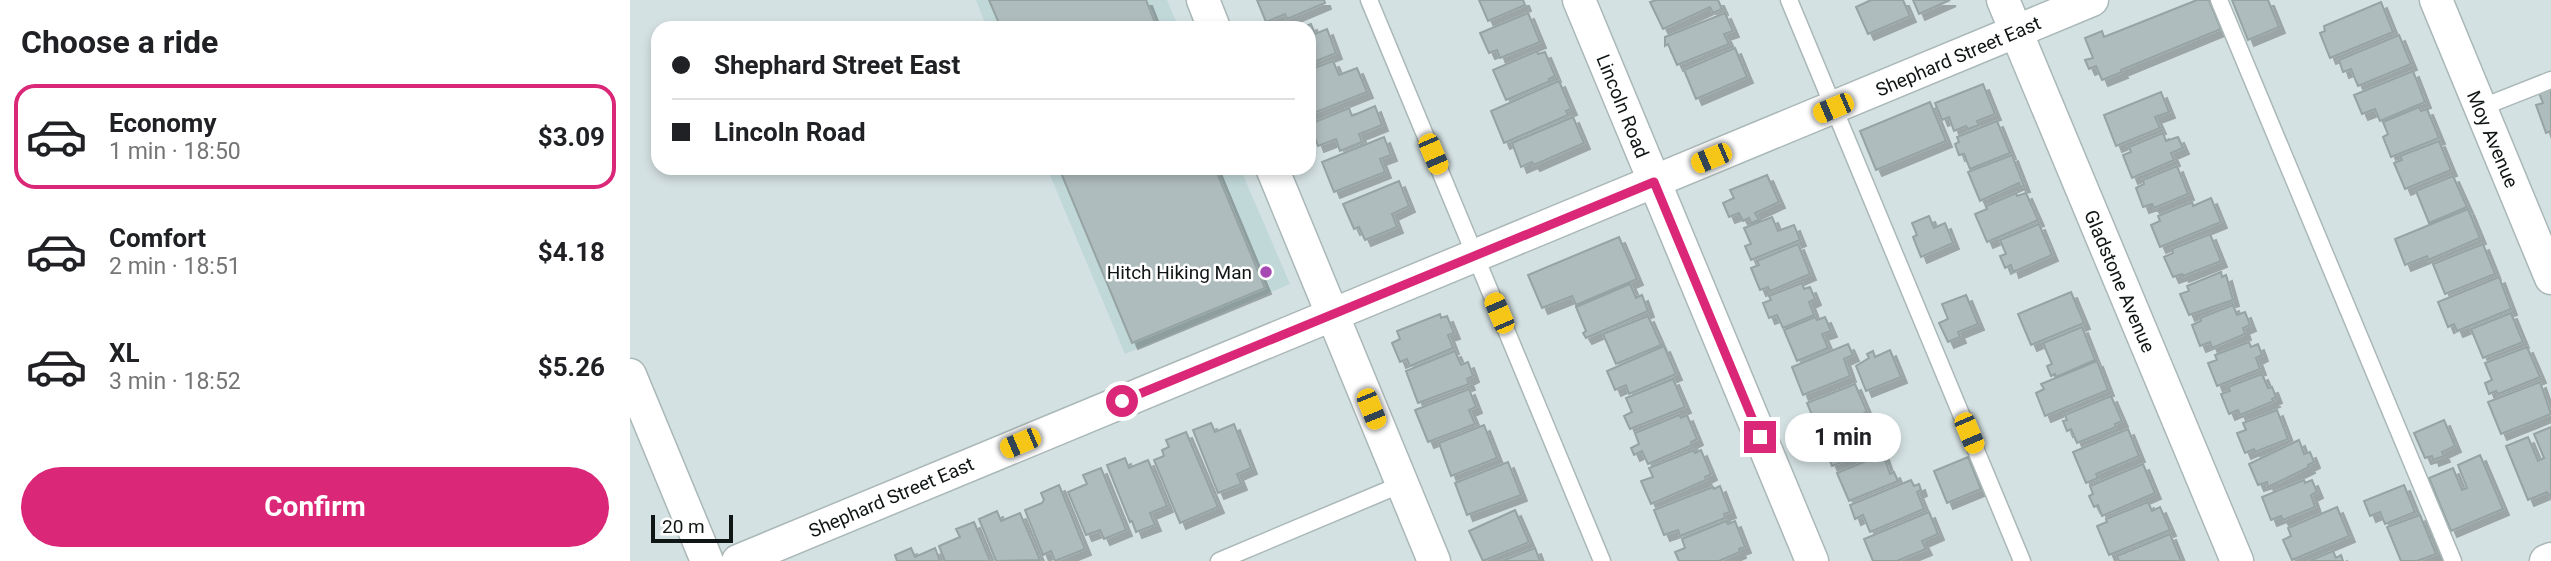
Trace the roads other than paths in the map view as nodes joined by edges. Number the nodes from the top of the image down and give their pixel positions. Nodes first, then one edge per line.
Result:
1 (1203, 0) edge
2 (1369, 0) edge
3 (1579, 0) edge
4 (1789, 0) edge
5 (2003, 0) edge
6 (2092, 0) edge
7 (2219, 0) edge
8 (2436, 0) edge
9 (1211, 21) edge
10 (2016, 32) junction
11 (2551, 80) edge
12 (1833, 108) junction
13 (2480, 108) junction
14 (1275, 175) edge
15 (1654, 182) junction
16 (1476, 257) junction
17 (2551, 278) edge
18 (1332, 313) junction
19 (630, 375) edge
20 (1402, 484) junction
21 (706, 561) edge
22 (738, 561) edge
23 (1219, 561) edge
24 (1434, 561) edge
25 (1602, 561) edge
26 (1812, 561) edge
27 (2022, 561) edge
28 (2237, 561) edge
29 (2453, 561) edge

1 - 9 street
2 - 16 lane
3 - 15 street, Lincoln Road
4 - 12 lane
5 - 10 street, Gladstone Avenue
6 - 10 street, Shephard Street East
7 - 29 lane
8 - 13 street, Moy Avenue
10 - 12 street, Shephard Street East
10 - 28 street, Gladstone Avenue
11 - 13 lane
12 - 15 street, Shephard Street East
12 - 27 lane
13 - 17 street, Moy Avenue
14 - 18 street
15 - 16 street, Shephard Street East
15 - 26 street, Lincoln Road
16 - 18 street, Shephard Street East
16 - 25 lane
18 - 20 street
18 - 22 street, Shephard Street East
19 - 21 street
20 - 23 lane
20 - 24 street

